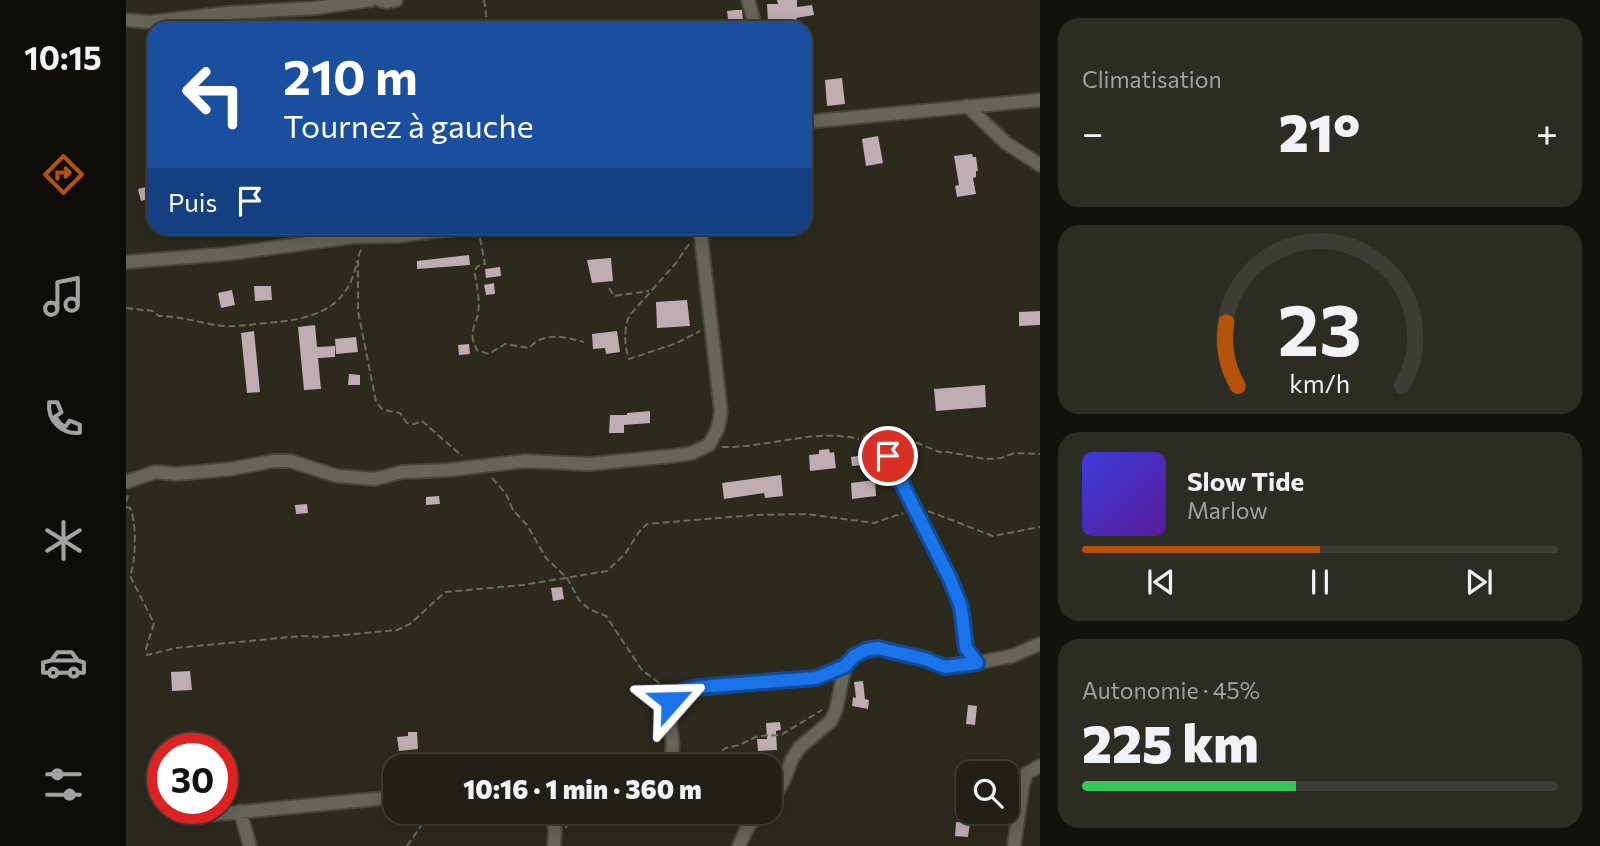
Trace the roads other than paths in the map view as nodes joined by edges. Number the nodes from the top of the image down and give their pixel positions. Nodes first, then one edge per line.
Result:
1 (371, 0) edge
2 (380, 0) edge
3 (396, 0) edge
4 (748, 0) edge
5 (126, 20) edge
6 (166, 21) edge
7 (754, 21) edge
8 (147, 23) edge
9 (1040, 100) edge
10 (967, 106) junction
11 (812, 121) edge
12 (1040, 165) edge
13 (406, 235) edge
14 (701, 235) edge
15 (126, 262) edge
16 (869, 440) dead end
17 (126, 482) edge
18 (1040, 644) edge
19 (977, 663) junction
20 (845, 666) junction
21 (671, 754) edge
22 (1040, 766) edge
23 (782, 784) edge
24 (383, 798) edge
25 (240, 811) joint
26 (554, 824) edge
27 (751, 824) edge
28 (250, 846) edge
29 (554, 846) edge
30 (739, 846) edge
31 (1014, 846) edge

1 - 6 street
2 - 3 street
4 - 7 street
5 - 8 street
9 - 10 street
10 - 11 street
10 - 12 street
13 - 15 street
14 - 17 street
16 - 19 street
18 - 19 street
19 - 20 street
20 - 21 street
20 - 23 street
22 - 31 street
24 - 25 street
25 - 28 street
26 - 29 street
27 - 30 street

